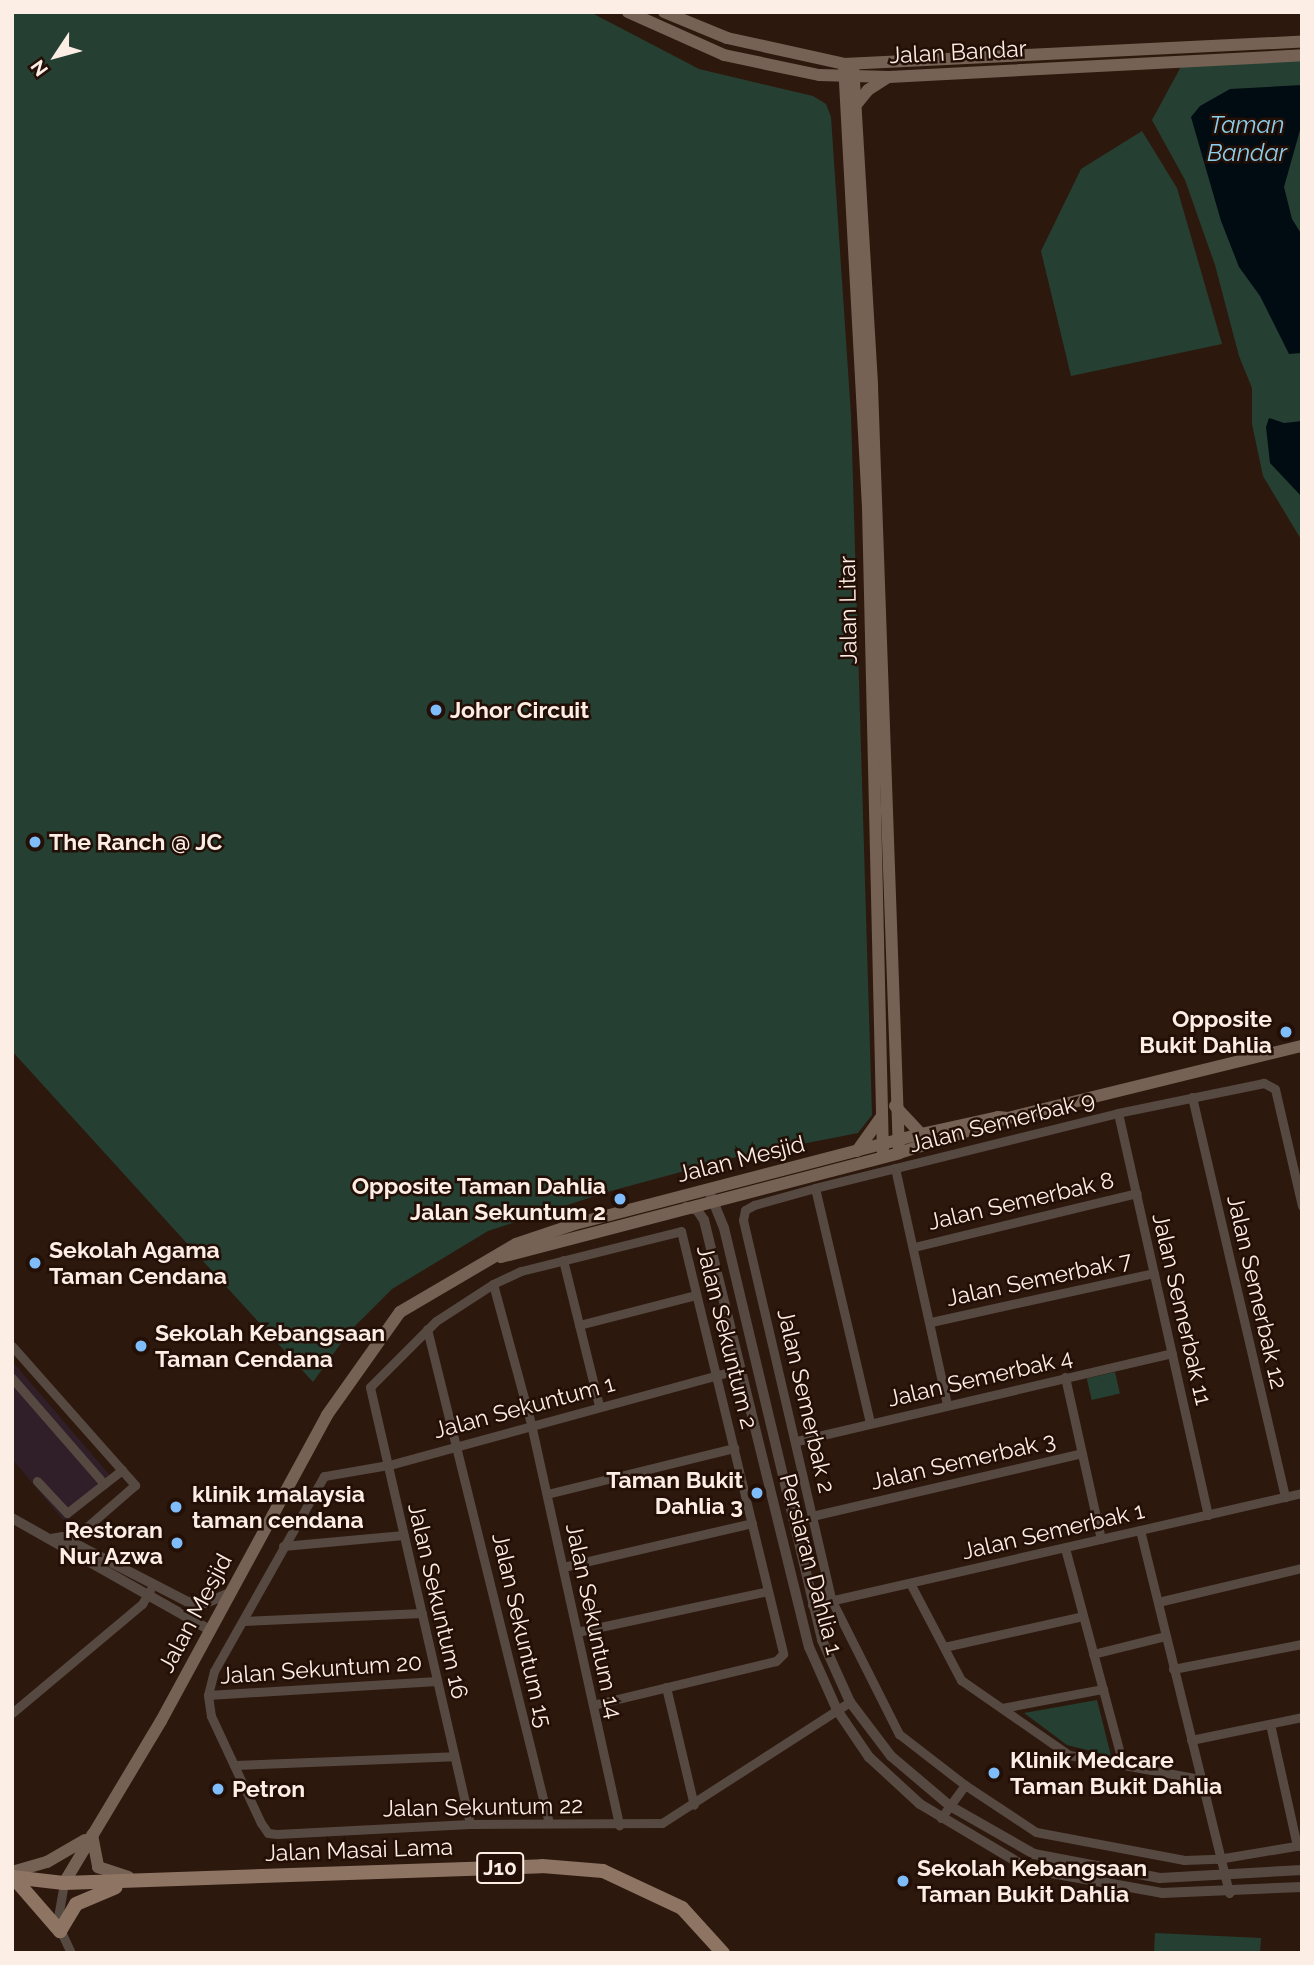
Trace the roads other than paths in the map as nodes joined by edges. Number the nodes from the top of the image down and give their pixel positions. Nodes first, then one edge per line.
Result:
1 (628, 12) edge
2 (664, 12) edge
3 (1302, 42) edge
4 (1302, 55) edge
5 (849, 70) junction
6 (819, 75) junction
7 (889, 77) junction
8 (851, 105) junction
9 (1302, 1046) edge
10 (1192, 1097) junction
11 (895, 1106) junction
12 (1118, 1113) junction
13 (882, 1116) junction
14 (1008, 1118) junction
15 (921, 1134) junction
16 (898, 1146) junction
17 (883, 1150) junction
18 (857, 1151) junction
19 (895, 1168) junction
20 (815, 1188) junction
21 (704, 1190) junction
22 (1137, 1193) junction
23 (716, 1200) junction
24 (1302, 1206) edge
25 (686, 1207) junction
26 (745, 1210) joint
27 (724, 1228) junction
28 (706, 1233) junction
29 (914, 1247) junction
30 (491, 1260) junction
31 (563, 1260) junction
32 (1154, 1273) junction
33 (493, 1284) junction
34 (692, 1296) dead end
35 (931, 1322) junction
36 (579, 1325) junction
37 (426, 1329) junction
38 (12, 1346) edge
39 (1172, 1353) junction
40 (740, 1369) junction
41 (716, 1375) junction
42 (1065, 1377) junction
43 (12, 1378) edge
44 (370, 1387) joint
45 (947, 1404) junction
46 (599, 1405) junction
47 (870, 1423) junction
48 (531, 1424) junction
49 (797, 1441) junction
50 (459, 1445) junction
51 (734, 1448) junction
52 (1082, 1453) junction
53 (388, 1465) junction
54 (122, 1470) junction
55 (37, 1481) dead end
56 (104, 1484) junction
57 (1302, 1493) edge
58 (547, 1494) junction
59 (1285, 1497) junction
60 (1208, 1514) junction
61 (813, 1516) junction
62 (12, 1518) edge
63 (752, 1523) junction
64 (1140, 1530) junction
65 (404, 1535) junction
66 (1101, 1539) junction
67 (66, 1545) junction
68 (283, 1546) junction
69 (1065, 1548) junction
70 (563, 1567) junction
71 (1302, 1569) edge
72 (910, 1583) junction
73 (150, 1590) junction
74 (768, 1591) junction
75 (230, 1593) junction
76 (832, 1601) junction
77 (1158, 1602) junction
78 (812, 1605) junction
79 (422, 1613) junction
80 (1083, 1616) junction
81 (243, 1621) junction
82 (210, 1630) junction
83 (577, 1632) junction
84 (1166, 1636) junction
85 (1302, 1644) edge
86 (944, 1647) junction
87 (1093, 1654) junction
88 (1174, 1669) junction
89 (437, 1681) junction
90 (666, 1687) junction
91 (1103, 1689) junction
92 (208, 1695) junction
93 (850, 1702) junction
94 (593, 1705) junction
95 (1002, 1709) junction
96 (837, 1710) junction
97 (12, 1713) edge
98 (1302, 1717) edge
99 (1270, 1724) junction
100 (1191, 1740) junction
101 (454, 1756) junction
102 (1123, 1764) junction
103 (234, 1765) junction
104 (1200, 1779) junction
105 (964, 1785) junction
106 (694, 1805) junction
107 (950, 1806) junction
108 (941, 1818) junction
109 (548, 1823) junction
110 (470, 1824) junction
111 (619, 1825) junction
112 (90, 1834) junction
113 (1300, 1846) edge
114 (1218, 1859) junction
115 (1302, 1870) edge
116 (13, 1875) edge
117 (1224, 1878) junction
118 (134, 1881) junction
119 (152, 1881) junction
120 (64, 1883) junction
121 (1302, 1887) edge
122 (1228, 1893) junction
123 (60, 1931) junction
124 (71, 1953) edge
125 (723, 1953) edge

1 - 6 main road, Jalan Bandar
2 - 5 main road, Jalan Bandar
3 - 5 main road, Jalan Bandar
4 - 7 main road, Jalan Bandar
5 - 6 main road, Jalan Bandar
5 - 7 main road, Jalan Bandar
5 - 8 main road, Jalan Litar
6 - 8 main road
7 - 8 main road
8 - 11 main road, Jalan Litar
8 - 13 main road, Jalan Litar
9 - 14 main road, Jalan Mesjid
10 - 12 street, Jalan Semerbak 9
10 - 24 street, Jalan Semerbak 9
10 - 59 street, Jalan Semerbak 12
11 - 15 main road
11 - 16 main road, Jalan Litar
12 - 19 street, Jalan Semerbak 9
12 - 22 street, Jalan Semerbak 11
13 - 17 main road, Jalan Litar
13 - 18 main road
14 - 15 main road, Jalan Mesjid
14 - 16 main road, Jalan Mesjid
15 - 16 main road, Jalan Mesjid
16 - 17 main road, Jalan Mesjid
17 - 18 main road, Jalan Mesjid
17 - 23 main road, Jalan Mesjid
18 - 21 main road, Jalan Mesjid
19 - 20 street, Jalan Semerbak 9
19 - 29 street
20 - 26 street, Jalan Semerbak 9
20 - 47 street
21 - 23 street
21 - 30 main road, Jalan Mesjid
22 - 29 street, Jalan Semerbak 8
22 - 32 street, Jalan Semerbak 11
23 - 25 main road, Jalan Mesjid
23 - 27 street, Persiaran Dahlia 1
25 - 28 street, Persiaran Dahlia 1
25 - 30 main road, Jalan Mesjid
26 - 49 street, Jalan Semerbak 2
27 - 28 street
27 - 78 street, Persiaran Dahlia 1
28 - 40 street, Persiaran Dahlia 1
29 - 35 street
30 - 75 main road, Jalan Mesjid
31 - 33 street, Jalan Sekuntum 2
31 - 36 street
31 - 41 street, Jalan Sekuntum 2
32 - 35 street, Jalan Semerbak 7
32 - 39 street, Jalan Semerbak 11
33 - 37 street, Jalan Sekuntum 2
33 - 48 street, Jalan Sekuntum 14
34 - 36 street
35 - 45 street
36 - 46 street
37 - 44 street, Jalan Sekuntum 2
37 - 50 street, Jalan Sekuntum 15
38 - 54 street
39 - 42 street, Jalan Semerbak 4
39 - 60 street, Jalan Semerbak 11
40 - 41 street, Jalan Sekuntum 1
40 - 96 street, Persiaran Dahlia 1
41 - 46 street, Jalan Sekuntum 1
41 - 51 street, Jalan Sekuntum 2
42 - 45 street, Jalan Semerbak 4
42 - 52 street
43 - 56 street
44 - 53 street, Jalan Sekuntum 16
45 - 47 street, Jalan Semerbak 4
46 - 48 street, Jalan Sekuntum 1
47 - 49 street, Jalan Semerbak 4
48 - 50 street, Jalan Sekuntum 1
48 - 58 street, Jalan Sekuntum 14
49 - 61 street, Jalan Semerbak 2
50 - 53 street, Jalan Sekuntum 1
50 - 109 street, Jalan Sekuntum 15
51 - 58 street
51 - 63 street, Jalan Sekuntum 2
52 - 61 street, Jalan Semerbak 3
52 - 66 street
53 - 65 street, Jalan Sekuntum 16
53 - 68 street, Jalan Sekuntum 1
54 - 56 street
54 - 67 street
55 - 56 street
57 - 59 street, Jalan Semerbak 1
58 - 70 street, Jalan Sekuntum 14
59 - 60 street, Jalan Semerbak 1
60 - 64 street, Jalan Semerbak 1
61 - 76 street, Jalan Semerbak 2
62 - 67 street
63 - 70 street
63 - 74 street, Jalan Sekuntum 2
64 - 66 street, Jalan Semerbak 1
64 - 77 street
65 - 68 street
65 - 79 street, Jalan Sekuntum 16
66 - 69 street, Jalan Semerbak 1
67 - 73 street
68 - 81 street
69 - 72 street, Jalan Semerbak 1
69 - 80 street
70 - 83 street, Jalan Sekuntum 14
71 - 77 street
72 - 76 street, Jalan Semerbak 1
72 - 86 street
73 - 75 street
73 - 82 street
73 - 97 street
74 - 83 street
74 - 90 street, Jalan Sekuntum 2
75 - 82 main road, Jalan Mesjid
76 - 78 street, Jalan Semerbak 1
76 - 105 street, Jalan Semerbak 2
77 - 84 street
78 - 93 street, Persiaran Dahlia 1
79 - 81 street
79 - 89 street, Jalan Sekuntum 16
80 - 86 street
80 - 87 street
81 - 92 street
82 - 112 main road, Jalan Mesjid
83 - 94 street, Jalan Sekuntum 14
84 - 87 street
84 - 88 street
85 - 88 street
86 - 95 street
87 - 91 street
88 - 100 street
89 - 92 street, Jalan Sekuntum 20
89 - 101 street, Jalan Sekuntum 16
90 - 94 street
90 - 106 street
91 - 95 street
91 - 102 street
92 - 103 street
93 - 96 street, Jalan Sekuntum 22
93 - 107 street, Persiaran Dahlia 1
94 - 111 street, Jalan Sekuntum 14
95 - 102 street
96 - 106 street, Jalan Sekuntum 22
96 - 108 street, Persiaran Dahlia 1
98 - 99 street
99 - 100 street
99 - 113 street
100 - 104 street
101 - 103 street
101 - 110 street, Jalan Sekuntum 16
102 - 104 street
103 - 110 street, Jalan Sekuntum 22
104 - 114 street
105 - 107 street
105 - 114 street, Jalan Semerbak 2
106 - 111 street, Jalan Sekuntum 22
107 - 108 street
107 - 117 street, Persiaran Dahlia 1
108 - 122 street, Persiaran Dahlia 1
109 - 110 street, Jalan Sekuntum 22
109 - 111 street, Jalan Sekuntum 22
112 - 116 main road
112 - 119 main road
112 - 120 main road, Jalan Mesjid
113 - 114 street, Jalan Semerbak 2
114 - 117 street
115 - 117 street, Persiaran Dahlia 1
116 - 120 main road, Jalan Masai Lama / J10
116 - 123 main road
117 - 122 street
118 - 119 main road, Jalan Masai Lama / J10
118 - 120 main road, Jalan Masai Lama / J10
118 - 123 main road
119 - 125 main road, Jalan Masai Lama / J10
120 - 123 street
121 - 122 street, Persiaran Dahlia 1
123 - 124 street

